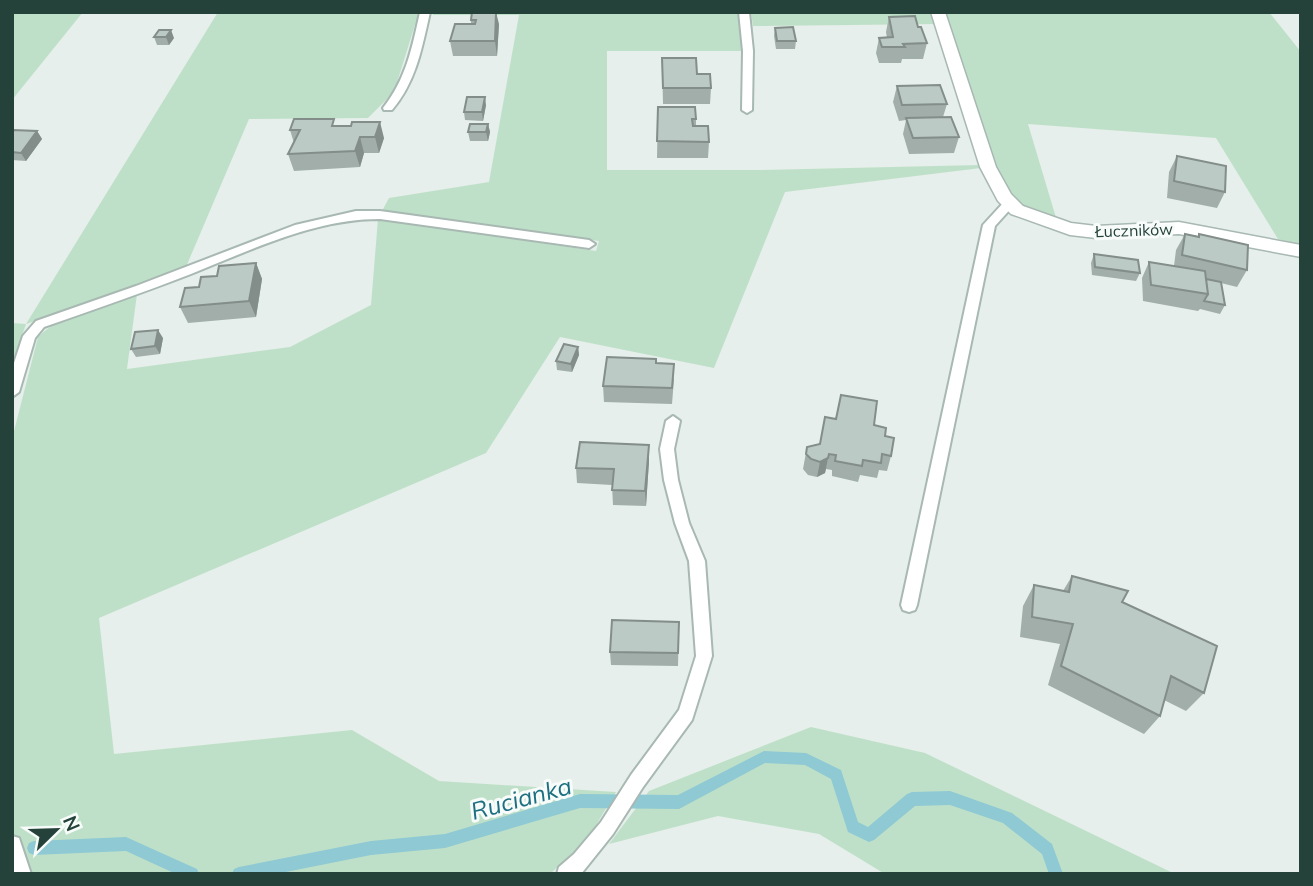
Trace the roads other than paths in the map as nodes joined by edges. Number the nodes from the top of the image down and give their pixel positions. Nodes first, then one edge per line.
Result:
1 (425, 12) edge
2 (744, 12) edge
3 (938, 12) edge
4 (388, 108) dead end
5 (747, 110) dead end
6 (1010, 204) junction
7 (589, 244) dead end
8 (1301, 251) edge
9 (12, 392) edge
10 (673, 421) dead end
11 (909, 605) dead end
12 (12, 845) edge
13 (22, 874) edge
14 (566, 874) edge

1 - 4 lane
2 - 5 lane
3 - 6 street
6 - 8 street, Łuczników
6 - 11 lane
7 - 9 lane
10 - 14 lane
12 - 13 lane

